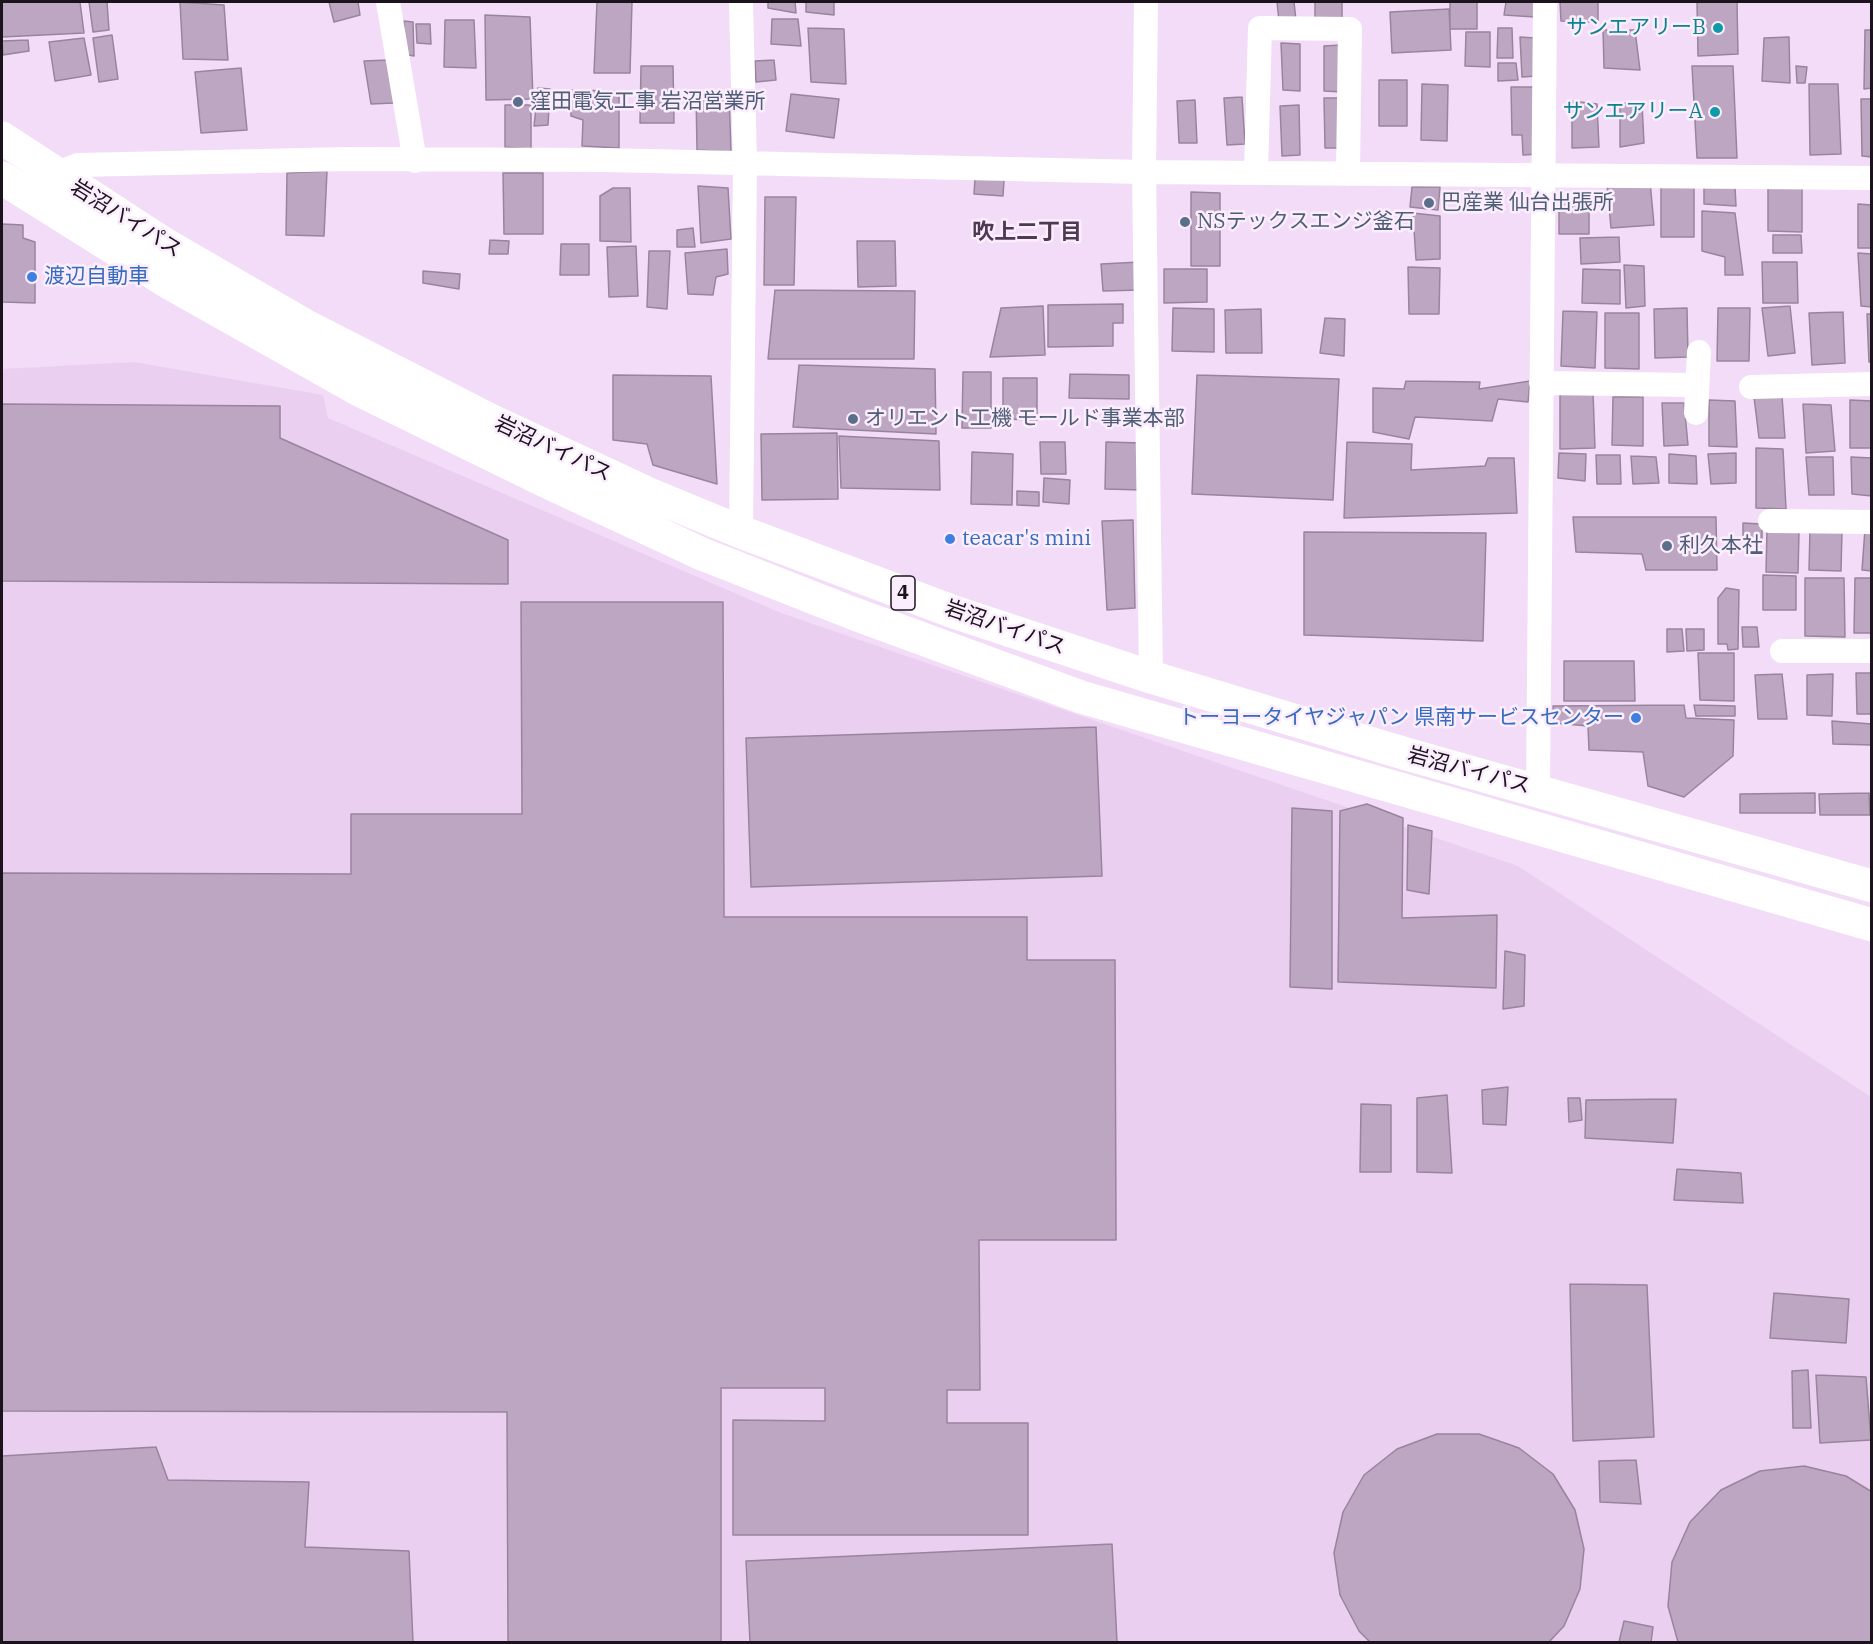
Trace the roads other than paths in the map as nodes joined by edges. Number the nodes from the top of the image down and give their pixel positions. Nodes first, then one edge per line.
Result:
1 (388, 2) edge
2 (741, 2) edge
3 (1146, 2) edge
4 (1545, 2) edge
5 (2, 138) edge
6 (415, 161) junction
7 (745, 164) junction
8 (1144, 172) junction
9 (1256, 173) junction
10 (55, 174) junction
11 (1348, 174) junction
12 (1542, 174) junction
13 (2, 178) edge
14 (1872, 178) edge
15 (1699, 352) dead end
16 (1541, 383) junction
17 (1872, 384) edge
18 (1696, 385) junction
19 (1751, 387) dead end
20 (1696, 413) dead end
21 (1770, 521) dead end
22 (1872, 522) edge
23 (741, 532) junction
24 (1782, 651) dead end
25 (1872, 651) edge
26 (1151, 677) junction
27 (1538, 790) junction
28 (1872, 886) edge
29 (1872, 926) edge

1 - 6 street
2 - 7 street
3 - 8 street
4 - 12 street
5 - 10 highway, 岩沼バイパス / 4
6 - 7 street
6 - 10 street
7 - 8 street
7 - 23 street
8 - 9 street
8 - 26 street
9 - 11 street
9 - 11 street
10 - 23 highway, 岩沼バイパス / 4
11 - 12 street
12 - 14 street
12 - 16 street
13 - 29 highway, 岩沼バイパス / 4
15 - 18 street
16 - 18 street
16 - 27 street
17 - 19 street
18 - 20 street
21 - 22 street
23 - 26 highway, 岩沼バイパス / 4
24 - 25 street
26 - 27 highway, 岩沼バイパス / 4
27 - 28 highway, 岩沼バイパス / 4

